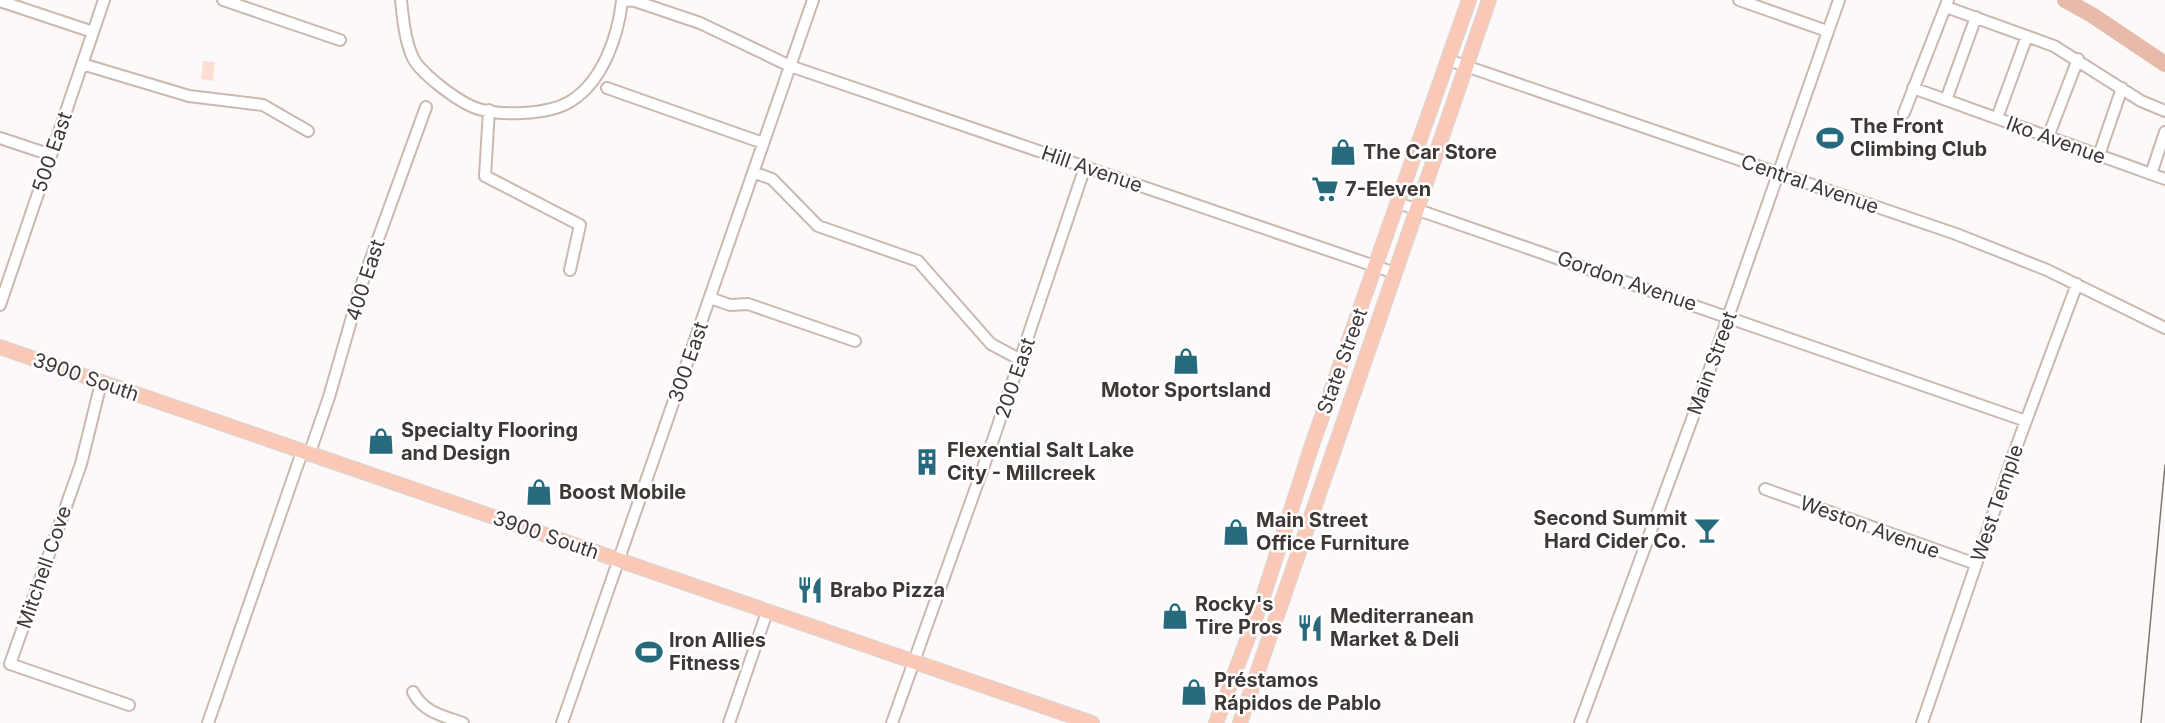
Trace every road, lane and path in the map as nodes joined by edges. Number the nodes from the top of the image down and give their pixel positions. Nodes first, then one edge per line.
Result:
1 (104, 0) edge
2 (224, 0) edge
3 (401, 0) edge
4 (813, 0) edge
5 (1468, 0) edge
6 (1489, 0) edge
7 (1739, 0) edge
8 (1839, 0) edge
9 (0, 1) edge
10 (622, 1) edge
11 (1947, 3) edge
12 (1976, 18) junction
13 (1827, 31) junction
14 (93, 32) junction
15 (2027, 36) junction
16 (340, 40) dead end
17 (2078, 59) junction
18 (1448, 60) junction
19 (82, 63) junction
20 (789, 66) junction
21 (1466, 67) junction
22 (607, 88) dead end
23 (1913, 88) junction
24 (2122, 88) junction
25 (1946, 100) junction
26 (426, 106) dead end
27 (489, 110) junction
28 (2165, 111) edge
29 (1904, 113) dead end
30 (1997, 118) junction
31 (308, 131) dead end
32 (2165, 132) edge
33 (2048, 137) junction
34 (0, 138) edge
35 (763, 143) junction
36 (51, 155) junction
37 (2099, 155) junction
38 (1085, 167) junction
39 (753, 172) junction
40 (1778, 174) junction
41 (2151, 174) junction
42 (2165, 179) edge
43 (1398, 203) junction
44 (1417, 210) junction
45 (1377, 267) junction
46 (570, 270) dead end
47 (1395, 273) junction
48 (2077, 284) junction
49 (710, 298) junction
50 (0, 305) edge
51 (1729, 318) junction
52 (2165, 328) edge
53 (855, 341) dead end
54 (0, 347) edge
55 (1021, 360) junction
56 (101, 382) junction
57 (2026, 421) junction
58 (305, 454) junction
59 (1765, 489) dead end
60 (619, 561) junction
61 (1976, 564) junction
62 (767, 612) junction
63 (914, 662) junction
64 (413, 692) dead end
65 (129, 705) dead end
66 (208, 723) edge
67 (463, 723) edge
68 (562, 723) edge
69 (729, 723) edge
70 (892, 723) edge
71 (1092, 723) edge
72 (1216, 723) edge
73 (1240, 723) edge
74 (1581, 723) edge
75 (1922, 723) edge

1 - 14 street, 500 East
2 - 16 street
3 - 27 street
4 - 20 street, 300 East
5 - 18 main road, State Street
6 - 21 main road, State Street
7 - 13 street
8 - 13 street, Main Street
9 - 14 street
10 - 20 street, Hill Avenue
10 - 27 street
11 - 12 street
11 - 23 street
12 - 15 street
12 - 25 street
13 - 40 street, Main Street
14 - 19 street, 500 East
15 - 17 street
15 - 30 street
17 - 24 street
17 - 33 street
18 - 21 street, Central Avenue
18 - 43 main road, State Street
19 - 31 street
19 - 36 street, 500 East
20 - 35 street, 300 East
20 - 38 street, Hill Avenue
21 - 40 street, Central Avenue
21 - 44 main road, State Street
22 - 35 street
23 - 25 street, Iko Avenue
23 - 29 street
24 - 28 street
24 - 37 street
25 - 30 street, Iko Avenue
26 - 58 street, 400 East
27 - 46 street
30 - 33 street, Iko Avenue
32 - 41 street
33 - 37 street, Iko Avenue
34 - 36 street
35 - 39 street, 300 East
36 - 50 street, 500 East
37 - 41 street, Iko Avenue
38 - 45 street, Hill Avenue
38 - 55 street, 200 East
39 - 49 street, 300 East
39 - 55 street
40 - 48 street, Central Avenue
40 - 51 street, Main Street
41 - 42 street, Iko Avenue
43 - 44 street, Gordon Avenue
43 - 45 main road, State Street
44 - 47 main road, State Street
44 - 51 street, Gordon Avenue
45 - 47 street, Hill Avenue
45 - 72 main road, State Street
47 - 73 main road, State Street
48 - 52 street, Central Avenue
48 - 57 street, West Temple
49 - 53 street
49 - 60 street, 300 East
51 - 57 street, Gordon Avenue
51 - 74 street, Main Street
54 - 56 main road, 3900 South
55 - 63 street, 200 East
56 - 58 main road, 3900 South
56 - 65 street, Mitchell Cove
57 - 61 street, West Temple
58 - 60 main road, 3900 South
58 - 66 street, 400 East
59 - 61 street, Weston Avenue
60 - 62 main road, 3900 South
60 - 68 street, 300 East
61 - 75 street, West Temple
62 - 63 main road, 3900 South
62 - 69 street
63 - 70 street, 200 East
63 - 71 main road, 3900 South
64 - 67 street

